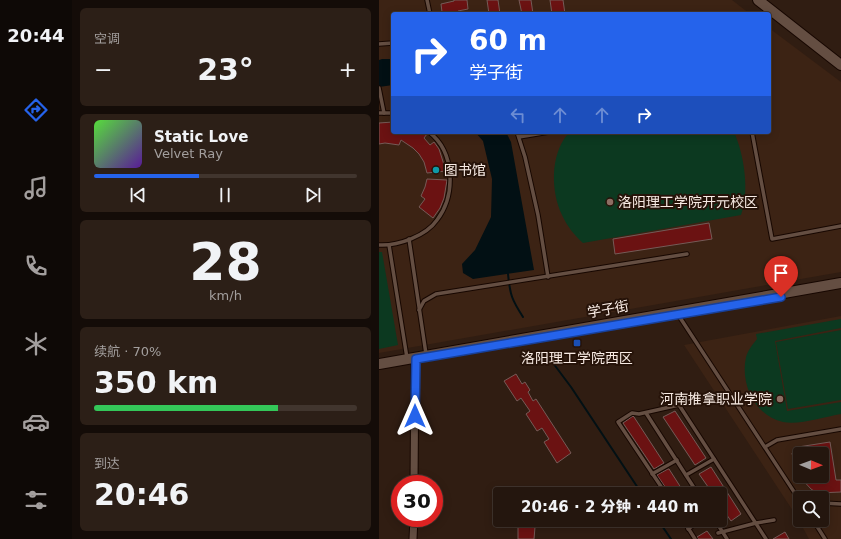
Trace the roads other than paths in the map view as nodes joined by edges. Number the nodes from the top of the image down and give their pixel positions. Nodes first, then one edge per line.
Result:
1 (427, 0) edge
2 (758, 0) edge
3 (765, 0) edge
4 (430, 12) edge
5 (391, 43) edge
6 (379, 44) edge
7 (841, 59) edge
8 (841, 65) edge
9 (379, 88) edge
10 (381, 113) edge
11 (431, 134) edge
12 (518, 134) edge
13 (537, 134) edge
14 (752, 134) edge
15 (519, 137) junction
16 (841, 226) edge
17 (409, 239) junction
18 (379, 245) edge
19 (389, 245) junction
20 (687, 254) dead end
21 (549, 277) junction
22 (841, 285) edge
23 (419, 310) junction
24 (677, 313) junction
25 (426, 356) junction
26 (411, 359) junction
27 (379, 365) edge
28 (705, 398) dead end
29 (679, 405) junction
30 (646, 413) junction
31 (841, 429) edge
32 (765, 447) junction
33 (714, 459) junction
34 (677, 460) junction
35 (653, 474) junction
36 (415, 475) edge
37 (686, 475) junction
38 (661, 487) edge
39 (694, 487) edge
40 (794, 491) edge
41 (829, 503) edge
42 (841, 504) edge
43 (774, 520) dead end
44 (755, 523) junction
45 (414, 527) edge
46 (691, 527) edge
47 (718, 527) edge
48 (817, 527) edge
49 (688, 529) joint
50 (720, 532) junction
51 (413, 539) edge
52 (695, 539) edge
53 (727, 539) edge
54 (766, 539) edge
55 (825, 539) edge

1 - 4 lane
2 - 8 street
3 - 7 street
5 - 6 lane
9 - 10 lane
11 - 17 lane
12 - 15 lane
13 - 15 lane
14 - 16 lane
15 - 21 lane
17 - 19 lane
17 - 23 lane
18 - 19 lane
19 - 26 lane
20 - 21 lane
21 - 23 lane
22 - 24 street, 学子街
23 - 25 lane
24 - 25 street, 学子街
24 - 32 lane
25 - 26 street, 学子街
26 - 27 street, 学子街
26 - 36 street
28 - 29 lane
29 - 30 lane
29 - 33 lane
30 - 34 lane
30 - 35 lane
31 - 32 lane
32 - 40 lane
33 - 37 lane
33 - 44 lane
34 - 35 lane
34 - 37 lane
35 - 38 lane
37 - 39 lane
41 - 42 lane
43 - 44 lane
44 - 50 lane
44 - 54 lane
45 - 51 street
46 - 49 lane
47 - 50 lane
48 - 55 lane
49 - 52 lane
50 - 53 lane

